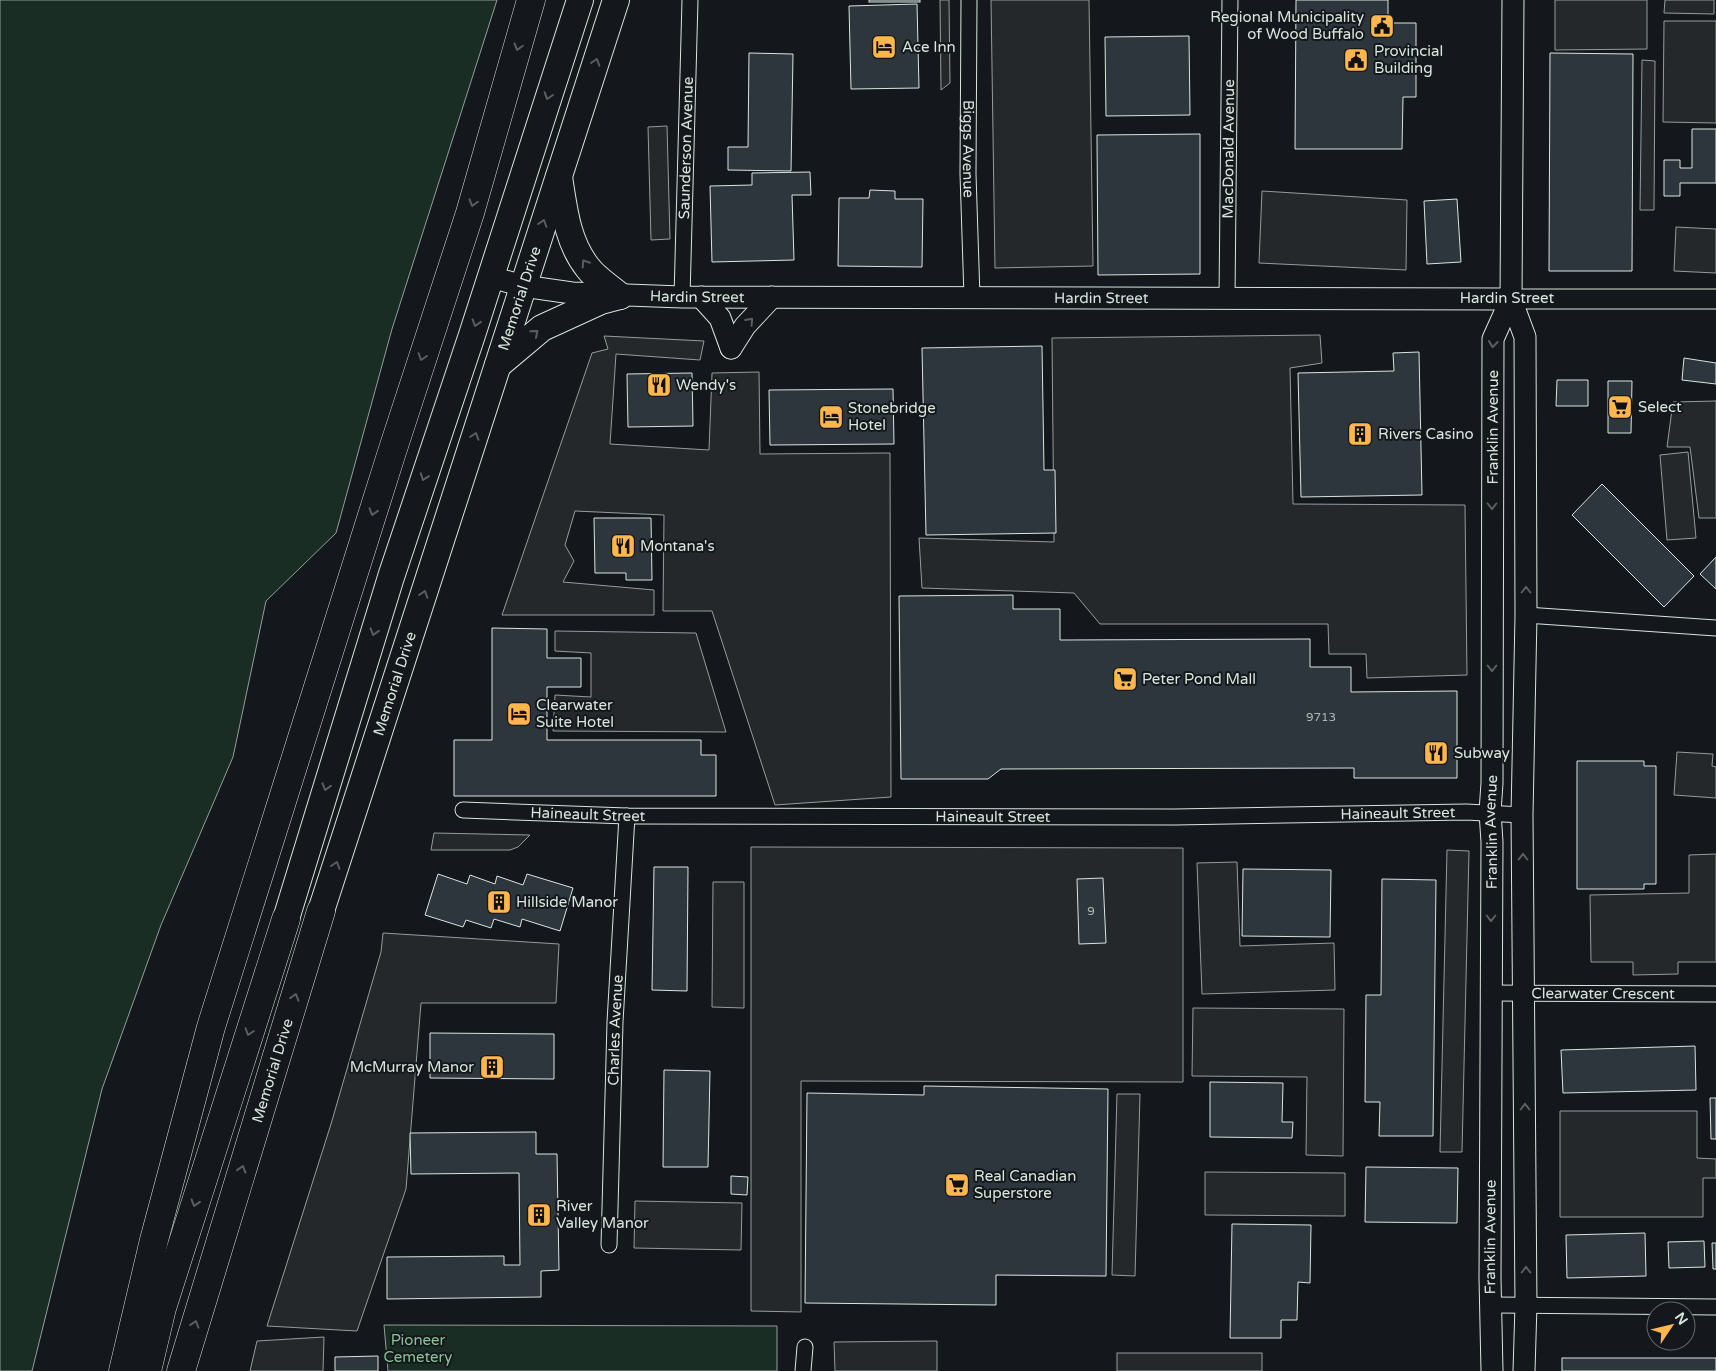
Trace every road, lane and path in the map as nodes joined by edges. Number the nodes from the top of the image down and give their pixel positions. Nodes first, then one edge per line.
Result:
1 (531, 0) edge
2 (580, 0) edge
3 (616, 0) edge
4 (690, 0) edge
5 (968, 0) edge
6 (1230, 0) edge
7 (1514, 0) edge
8 (558, 175) junction
9 (491, 277) junction
10 (522, 286) junction
11 (620, 296) junction
12 (691, 297) junction
13 (772, 297) junction
14 (972, 297) junction
15 (1227, 298) junction
16 (1511, 298) junction
17 (1716, 299) edge
18 (498, 365) junction
19 (1526, 614) junction
20 (1716, 628) edge
21 (463, 810) dead end
22 (1490, 812) junction
23 (1522, 815) junction
24 (627, 816) junction
25 (321, 911) joint
26 (286, 919) joint
27 (1491, 993) junction
28 (1524, 993) junction
29 (1716, 994) edge
30 (609, 1245) dead end
31 (1491, 1305) junction
32 (1526, 1305) junction
33 (1716, 1307) edge
34 (805, 1347) dead end
35 (123, 1371) edge
36 (146, 1371) edge
37 (181, 1371) edge
38 (803, 1371) edge
39 (1492, 1371) edge
40 (1524, 1371) edge

1 -> 35 highway
2 -> 9 highway
8 -> 3 highway, Memorial Drive
4 - 12 street, Saunderson Avenue
5 - 14 street, Biggs Avenue
6 - 15 street, MacDonald Avenue
7 - 16 main road, Franklin Avenue
10 -> 8 highway, Memorial Drive
11 -> 8 highway
9 - 10 main road, Hardin Street
9 -> 26 highway
10 - 11 main road, Hardin Street
10 - 18 highway, Memorial Drive
11 - 12 main road, Hardin Street
18 -> 11 highway
12 - 13 main road, Hardin Street
12 -> 13 main road
13 - 14 main road, Hardin Street
14 - 15 main road, Hardin Street
15 - 16 main road, Hardin Street
16 - 17 street, Hardin Street
19 -> 16 main road, Franklin Avenue
16 -> 22 main road, Franklin Avenue
25 -> 18 highway, Memorial Drive
19 - 20 street
19 - 23 main road, Franklin Avenue
21 - 24 street, Haineault Street
22 - 23 street, Haineault Street
22 - 24 street, Haineault Street
22 -> 27 main road, Franklin Avenue
28 -> 23 main road, Franklin Avenue
24 - 30 street, Charles Avenue
37 -> 25 highway, Memorial Drive
26 -> 36 highway
27 - 28 street, Clearwater Crescent
27 - 31 main road, Franklin Avenue
28 - 29 street, Clearwater Crescent
32 -> 28 main road, Franklin Avenue
31 - 32 street
31 - 39 main road, Franklin Avenue
32 - 33 street
32 - 40 main road, Franklin Avenue
34 - 38 street

